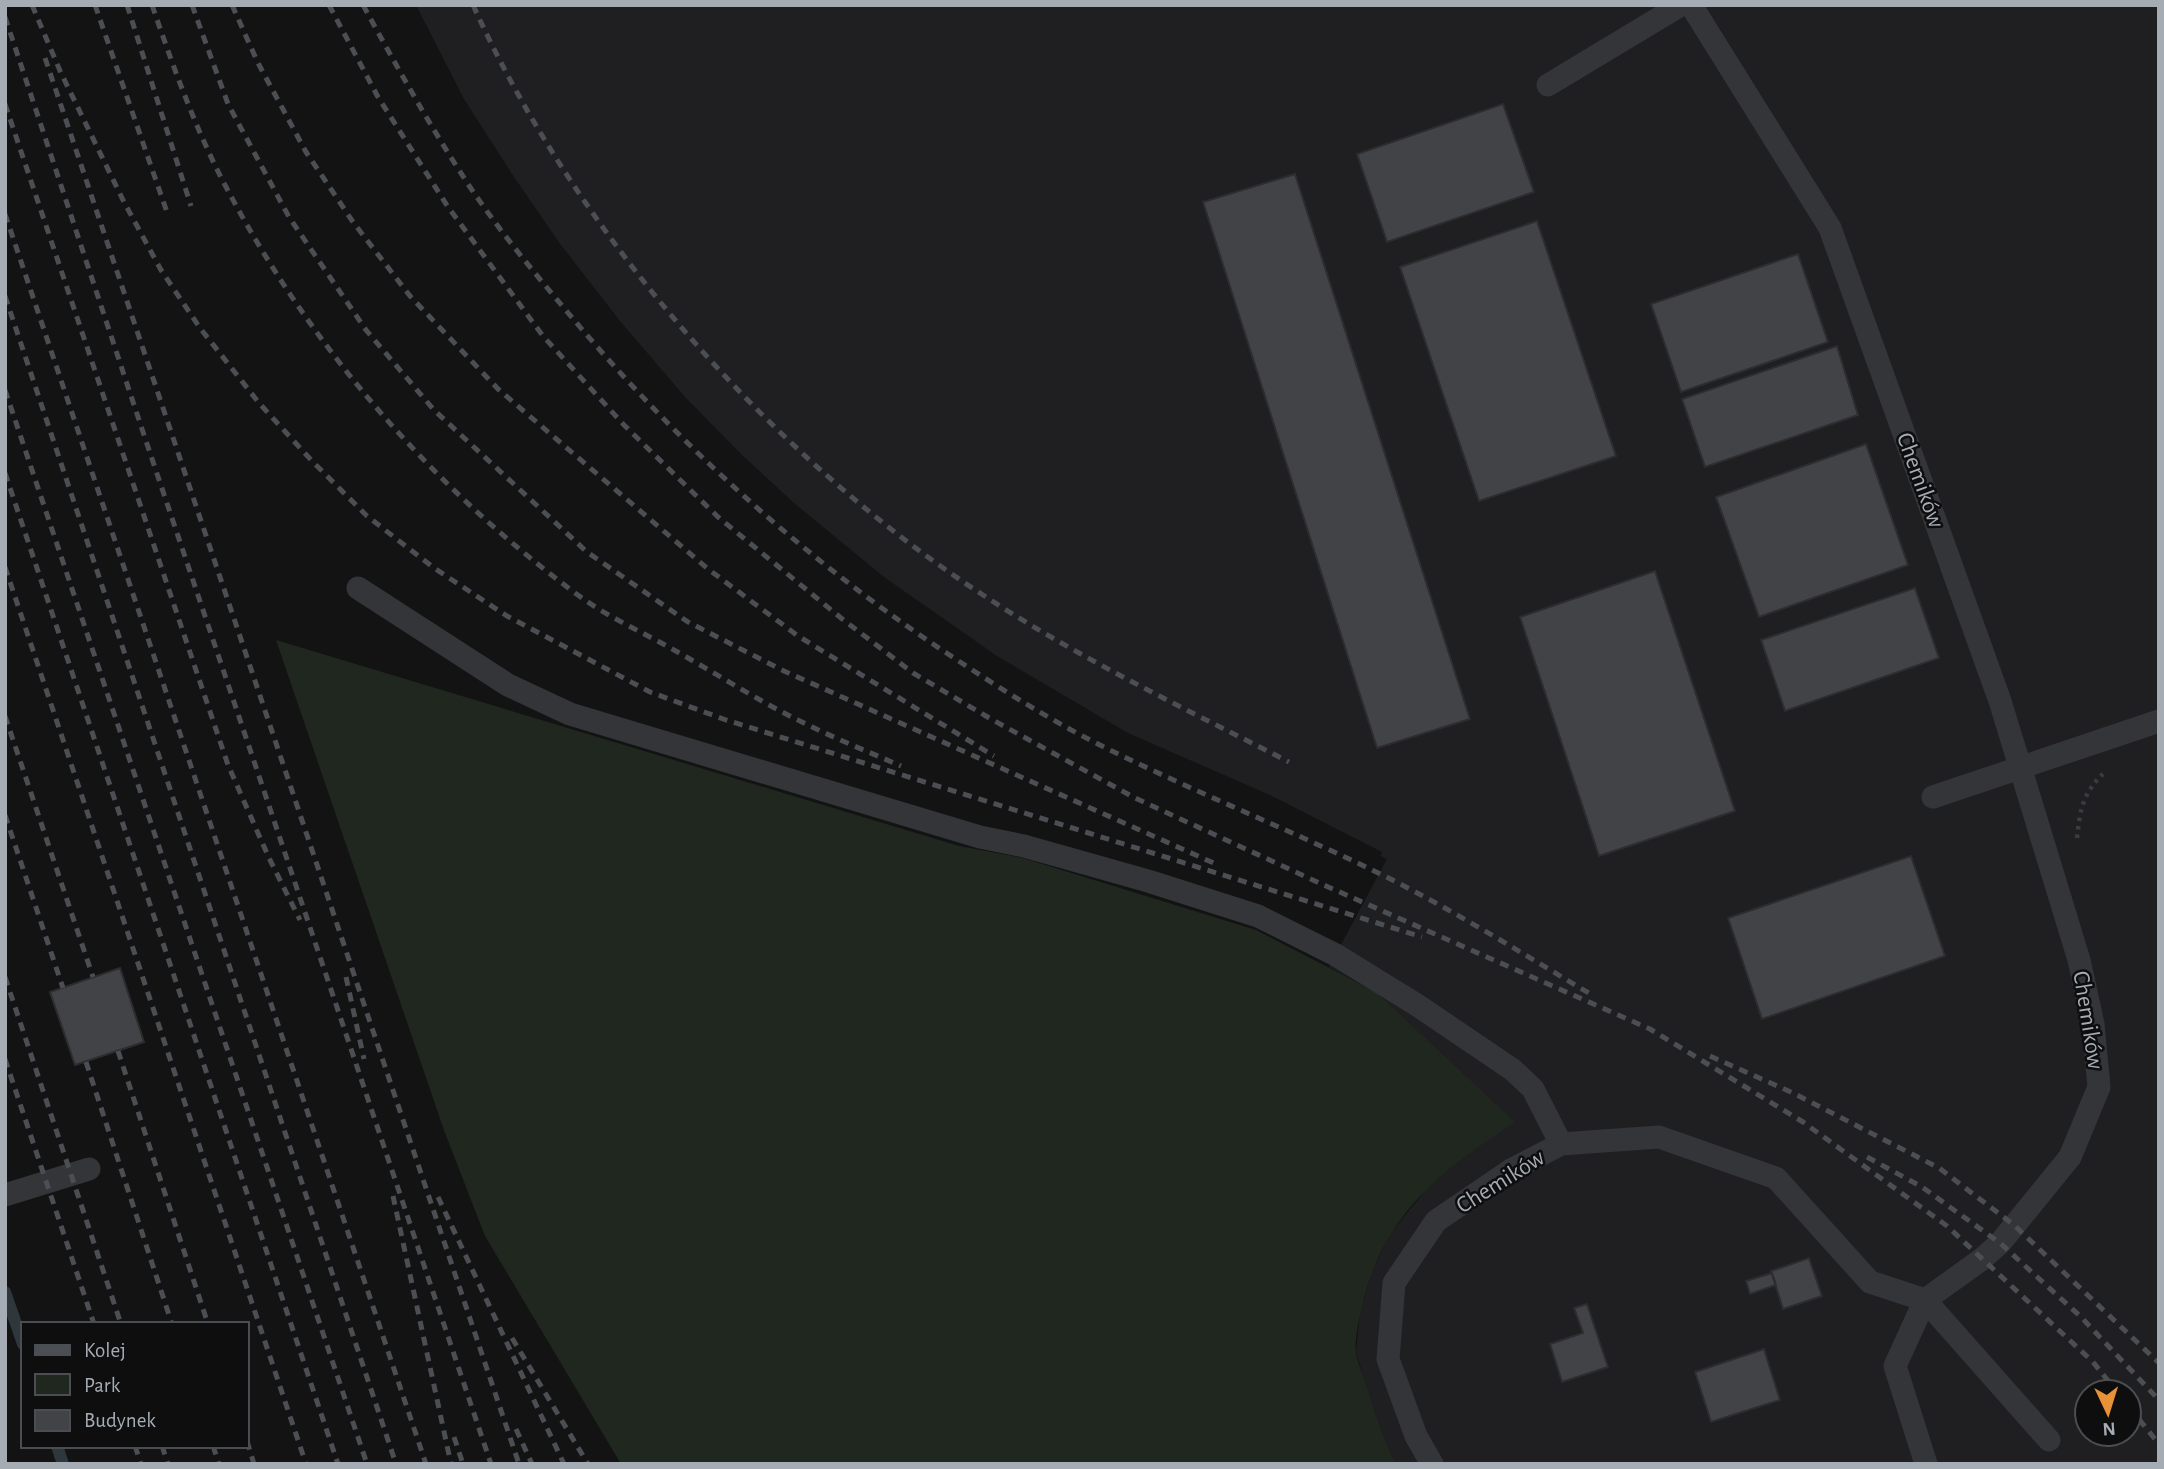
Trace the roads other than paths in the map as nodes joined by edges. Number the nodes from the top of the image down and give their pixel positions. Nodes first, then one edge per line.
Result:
1 (1681, 5) edge
2 (1691, 5) edge
3 (1548, 85) dead end
4 (358, 588) dead end
5 (2159, 721) edge
6 (2021, 769) junction
7 (1933, 797) dead end
8 (1561, 1144) junction
9 (89, 1170) dead end
10 (5, 1195) edge
11 (1925, 1300) junction
12 (2049, 1440) dead end
13 (1432, 1464) edge
14 (1926, 1464) edge

1 - 3 lane
2 - 6 lane, Chemików
4 - 8 lane
5 - 6 lane
6 - 7 lane
6 - 11 lane, Chemików
8 - 11 lane, Chemików
8 - 13 lane, Chemików
9 - 10 lane
11 - 12 lane
11 - 14 lane

